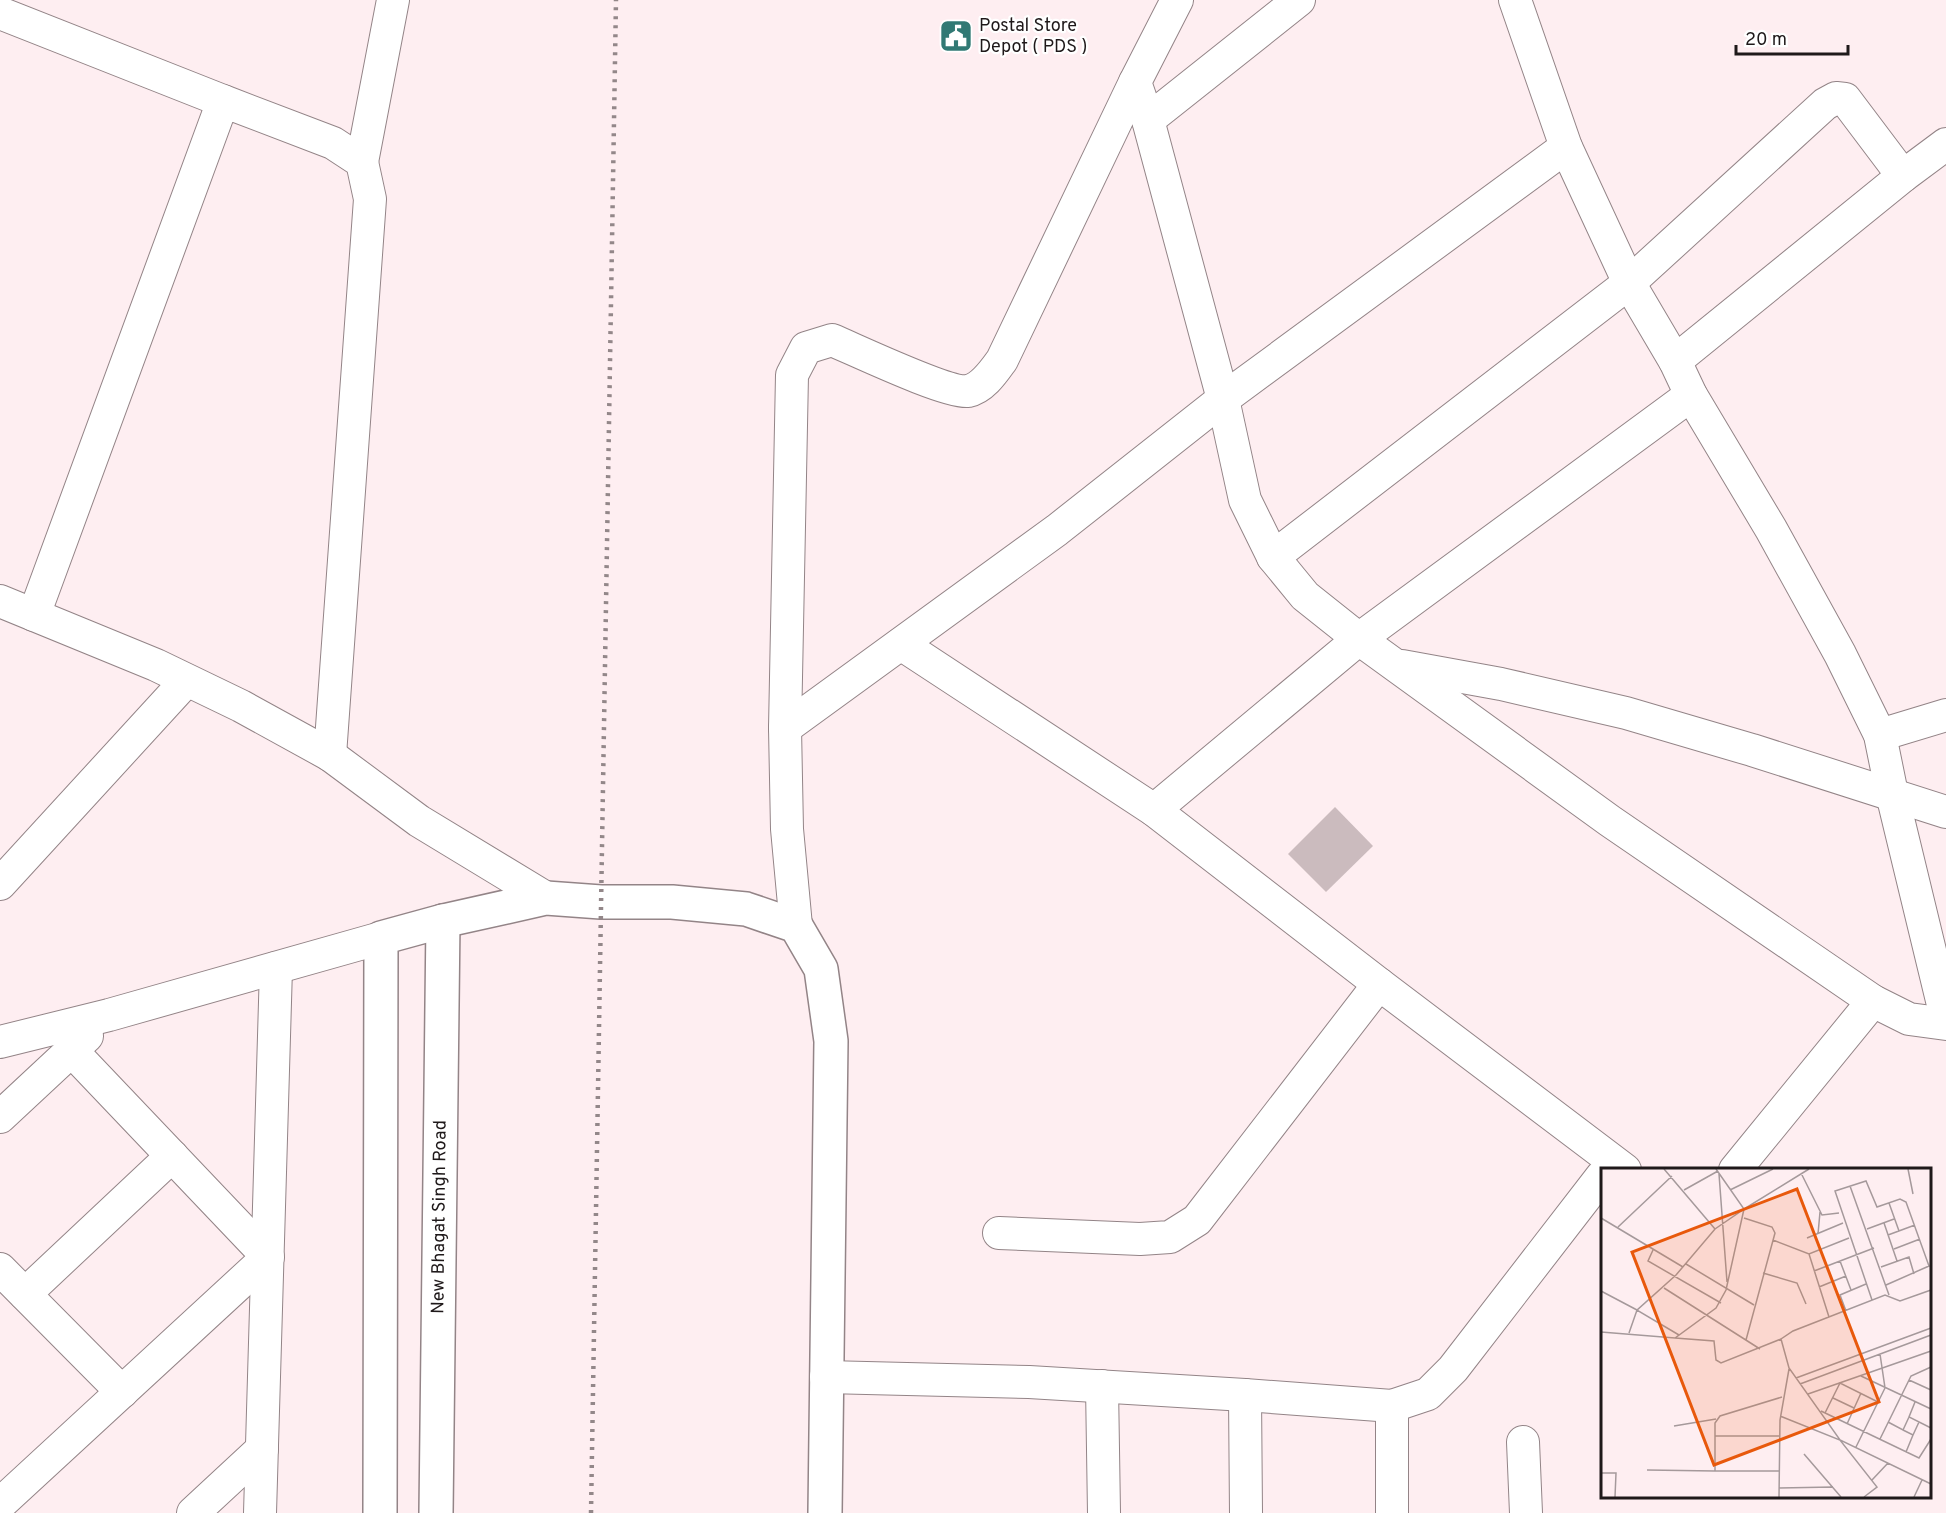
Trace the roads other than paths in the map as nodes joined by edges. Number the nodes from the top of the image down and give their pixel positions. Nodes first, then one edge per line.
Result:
1 (393, 0) edge
2 (1177, 0) edge
3 (1299, 0) edge
4 (1515, 0) edge
5 (0, 14) edge
6 (1135, 82) junction
7 (223, 101) junction
8 (1148, 120) junction
9 (1946, 144) edge
10 (1566, 147) junction
11 (362, 162) junction
12 (1904, 176) junction
13 (1629, 283) junction
14 (1676, 362) junction
15 (1691, 395) junction
16 (1223, 399) junction
17 (1273, 557) junction
18 (0, 601) edge
19 (34, 615) junction
20 (1359, 639) junction
21 (901, 644) junction
22 (1395, 664) junction
23 (186, 681) junction
24 (1946, 714) edge
25 (785, 728) junction
26 (1880, 735) junction
27 (330, 755) junction
28 (1892, 794) junction
29 (1154, 810) junction
30 (1946, 812) edge
31 (0, 884) edge
32 (546, 898) junction
33 (443, 921) junction
34 (796, 926) junction
35 (381, 939) junction
36 (276, 968) junction
37 (1379, 984) junction
38 (1873, 1001) junction
39 (109, 1016) junction
40 (1946, 1017) edge
41 (1946, 1024) edge
42 (0, 1042) edge
43 (71, 1050) junction
44 (0, 1117) edge
45 (172, 1156) junction
46 (1611, 1168) edge
47 (1737, 1168) edge
48 (1601, 1183) edge
49 (999, 1233) dead end
50 (268, 1257) junction
51 (0, 1269) edge
52 (25, 1294) junction
53 (826, 1377) junction
54 (1101, 1386) junction
55 (122, 1392) junction
56 (1245, 1395) junction
57 (1392, 1406) junction
58 (1523, 1442) dead end
59 (262, 1449) junction
60 (0, 1504) edge
61 (0, 1509) edge
62 (3, 1513) edge
63 (193, 1513) edge
64 (260, 1513) edge
65 (380, 1513) edge
66 (436, 1513) edge
67 (825, 1513) edge
68 (1104, 1513) edge
69 (1246, 1513) edge
70 (1392, 1513) edge
71 (1526, 1513) edge

1 - 11 street
2 - 6 street
3 - 8 street
4 - 10 street
5 - 7 street
6 - 8 street
6 - 25 street
7 - 11 street
7 - 19 street
8 - 16 street
9 - 12 street
10 - 13 street
10 - 16 street
11 - 27 street
12 - 13 street
12 - 14 street
13 - 14 street
13 - 17 street
14 - 15 street
15 - 20 street
15 - 26 street
16 - 17 street
16 - 21 street
17 - 20 street
18 - 19 street
19 - 23 street
20 - 22 street
20 - 29 street
21 - 25 street
21 - 29 street
22 - 28 street
22 - 38 street
23 - 27 street
23 - 31 street
24 - 26 street
25 - 34 street
26 - 28 street
27 - 32 street
28 - 30 street
28 - 40 street
29 - 37 street
32 - 33 street
32 - 34 street
33 - 35 street
33 - 66 street, New Bhagat Singh Road
34 - 53 street
35 - 36 street
35 - 65 street
36 - 39 street
36 - 50 street
37 - 46 street
37 - 49 street
38 - 41 street
38 - 47 street
39 - 42 street
39 - 43 street
43 - 44 street
43 - 45 street
45 - 50 street
45 - 52 street
48 - 57 street
50 - 55 street
50 - 59 street
51 - 52 street
52 - 55 street
53 - 54 street
53 - 67 street
54 - 56 street
54 - 68 street
55 - 60 street
56 - 57 street
56 - 69 street
57 - 70 street
58 - 71 street
59 - 63 street
59 - 64 street
61 - 62 street

